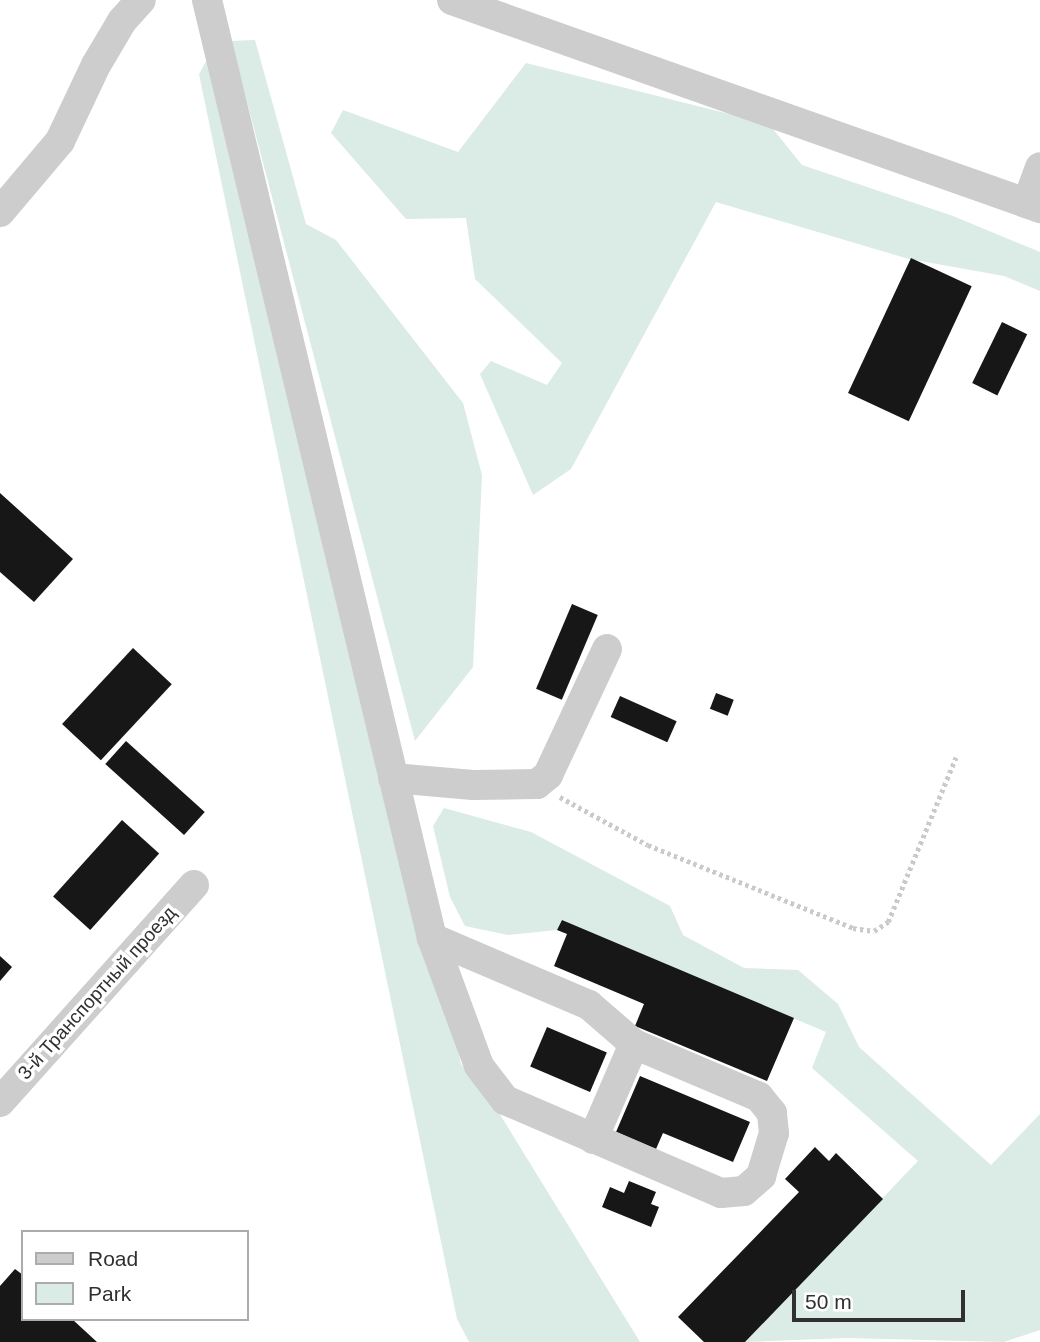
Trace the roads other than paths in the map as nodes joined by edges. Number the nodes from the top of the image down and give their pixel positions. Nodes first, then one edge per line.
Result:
1 (141, 0) edge
2 (207, 0) edge
3 (452, 0) edge
4 (1040, 167) edge
5 (1033, 206) edge
6 (0, 212) edge
7 (607, 649) dead end
8 (393, 778) junction
9 (194, 885) dead end
10 (432, 938) junction
11 (634, 1044) junction
12 (0, 1102) edge
13 (593, 1139) junction

1 - 6 street
2 - 8 street
3 - 5 street
4 - 5 street
7 - 8 street
8 - 10 street
9 - 12 street, 3-й Транспортный проезд
10 - 11 street
10 - 13 street
11 - 13 street
11 - 13 street

